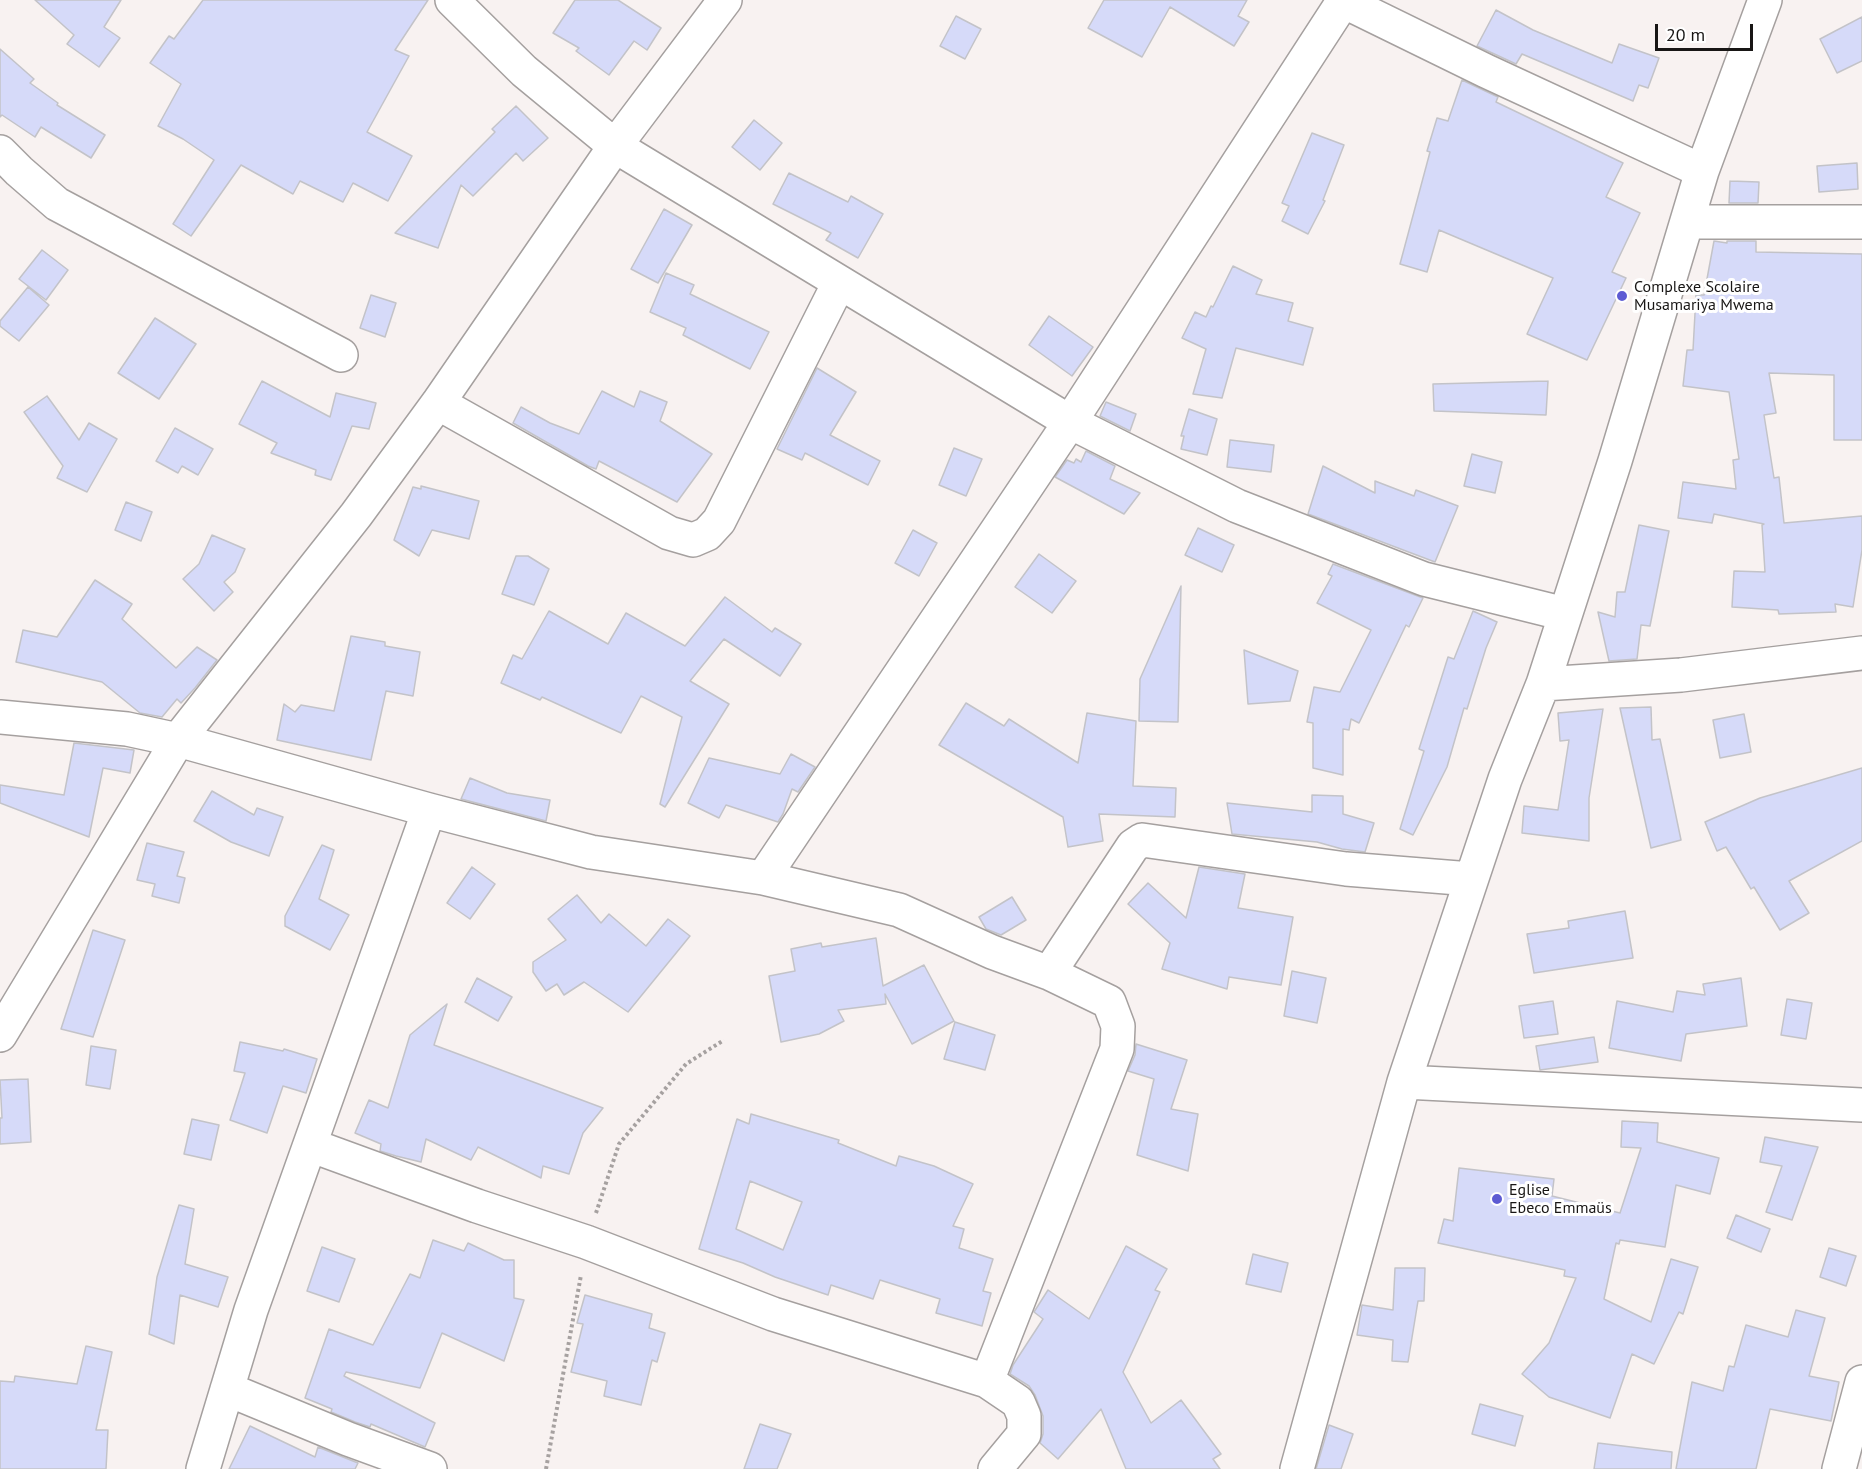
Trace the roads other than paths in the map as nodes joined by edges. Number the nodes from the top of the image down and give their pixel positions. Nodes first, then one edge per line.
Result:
1 (452, 0) edge
2 (725, 0) edge
3 (1343, 0) edge
4 (1765, 0) edge
5 (615, 146) junction
6 (0, 152) edge
7 (1702, 171) junction
8 (1687, 222) junction
9 (1862, 222) edge
10 (839, 283) junction
11 (341, 356) dead end
12 (438, 403) junction
13 (1070, 422) junction
14 (1565, 614) junction
15 (1862, 653) edge
16 (1543, 684) junction
17 (0, 717) edge
18 (178, 740) junction
19 (429, 810) junction
20 (763, 878) junction
21 (1471, 879) junction
22 (1049, 973) junction
23 (0, 1035) edge
24 (1404, 1082) junction
25 (1862, 1105) edge
26 (310, 1145) junction
27 (987, 1381) junction
28 (1862, 1383) edge
29 (227, 1389) junction
30 (203, 1469) edge
31 (430, 1469) edge
32 (995, 1469) edge
33 (1297, 1469) edge
34 (1839, 1469) edge

1 - 5 street
2 - 5 street
3 - 7 street
3 - 13 street
4 - 7 street
5 - 10 street
5 - 12 street
6 - 11 street
7 - 8 street
8 - 9 street
8 - 14 street
10 - 12 street
10 - 13 street
12 - 18 street
13 - 14 street
13 - 20 street
14 - 16 street
15 - 16 street
16 - 21 street
17 - 18 street
18 - 19 street
18 - 23 street
19 - 20 street
19 - 26 street
20 - 22 street
21 - 22 street
21 - 24 street
22 - 27 street
24 - 25 street
24 - 33 street
26 - 27 street
26 - 29 street
27 - 32 street
28 - 34 street
29 - 30 street
29 - 31 street

